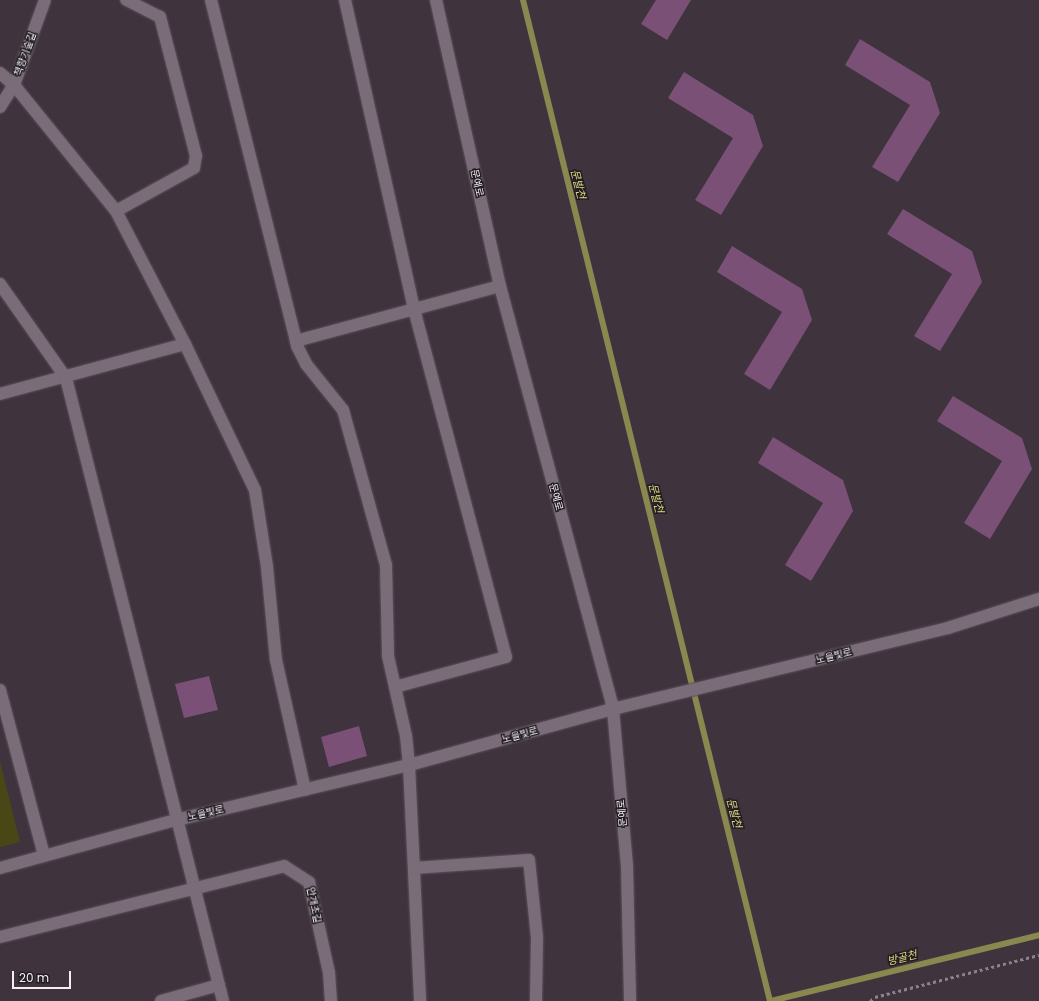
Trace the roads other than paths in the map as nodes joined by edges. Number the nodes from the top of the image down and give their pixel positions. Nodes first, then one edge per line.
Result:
1 (45, 0) edge
2 (126, 0) edge
3 (211, 0) edge
4 (345, 0) edge
5 (436, 0) edge
6 (0, 74) edge
7 (14, 85) junction
8 (0, 107) edge
9 (116, 210) junction
10 (0, 284) edge
11 (500, 286) junction
12 (414, 309) junction
13 (296, 341) junction
14 (185, 344) junction
15 (66, 378) junction
16 (0, 394) edge
17 (1039, 599) edge
18 (395, 687) junction
19 (0, 690) edge
20 (613, 709) junction
21 (409, 765) junction
22 (305, 790) junction
23 (176, 820) junction
24 (44, 855) junction
25 (0, 868) edge
26 (414, 868) junction
27 (195, 890) junction
28 (0, 937) edge
29 (219, 986) junction
30 (161, 1001) edge
31 (223, 1001) edge
32 (331, 1001) edge
33 (420, 1001) edge
34 (536, 1001) edge
35 (630, 1001) edge

1 - 7 street, 책향기숲길
2 - 9 street
3 - 13 street
4 - 12 street
5 - 11 street, 문예로
6 - 7 street
7 - 8 street, 책향기숲길
7 - 9 street
9 - 14 street
10 - 15 street
11 - 12 street
11 - 20 street, 문예로
12 - 13 street
12 - 18 street
13 - 18 street
14 - 15 street
14 - 22 street
15 - 16 street
15 - 23 street
17 - 20 street, 노을빛로
18 - 21 street
19 - 24 street
20 - 21 street, 노을빛로
20 - 35 street, 문예로
21 - 22 street, 노을빛로
21 - 26 street
22 - 23 street, 노을빛로
23 - 24 street, 노을빛로
23 - 27 street
24 - 25 street, 노을빛로
26 - 33 street
26 - 34 street
27 - 28 street, 안개초길
27 - 29 street
27 - 32 street, 안개초길
29 - 30 street
29 - 31 street

